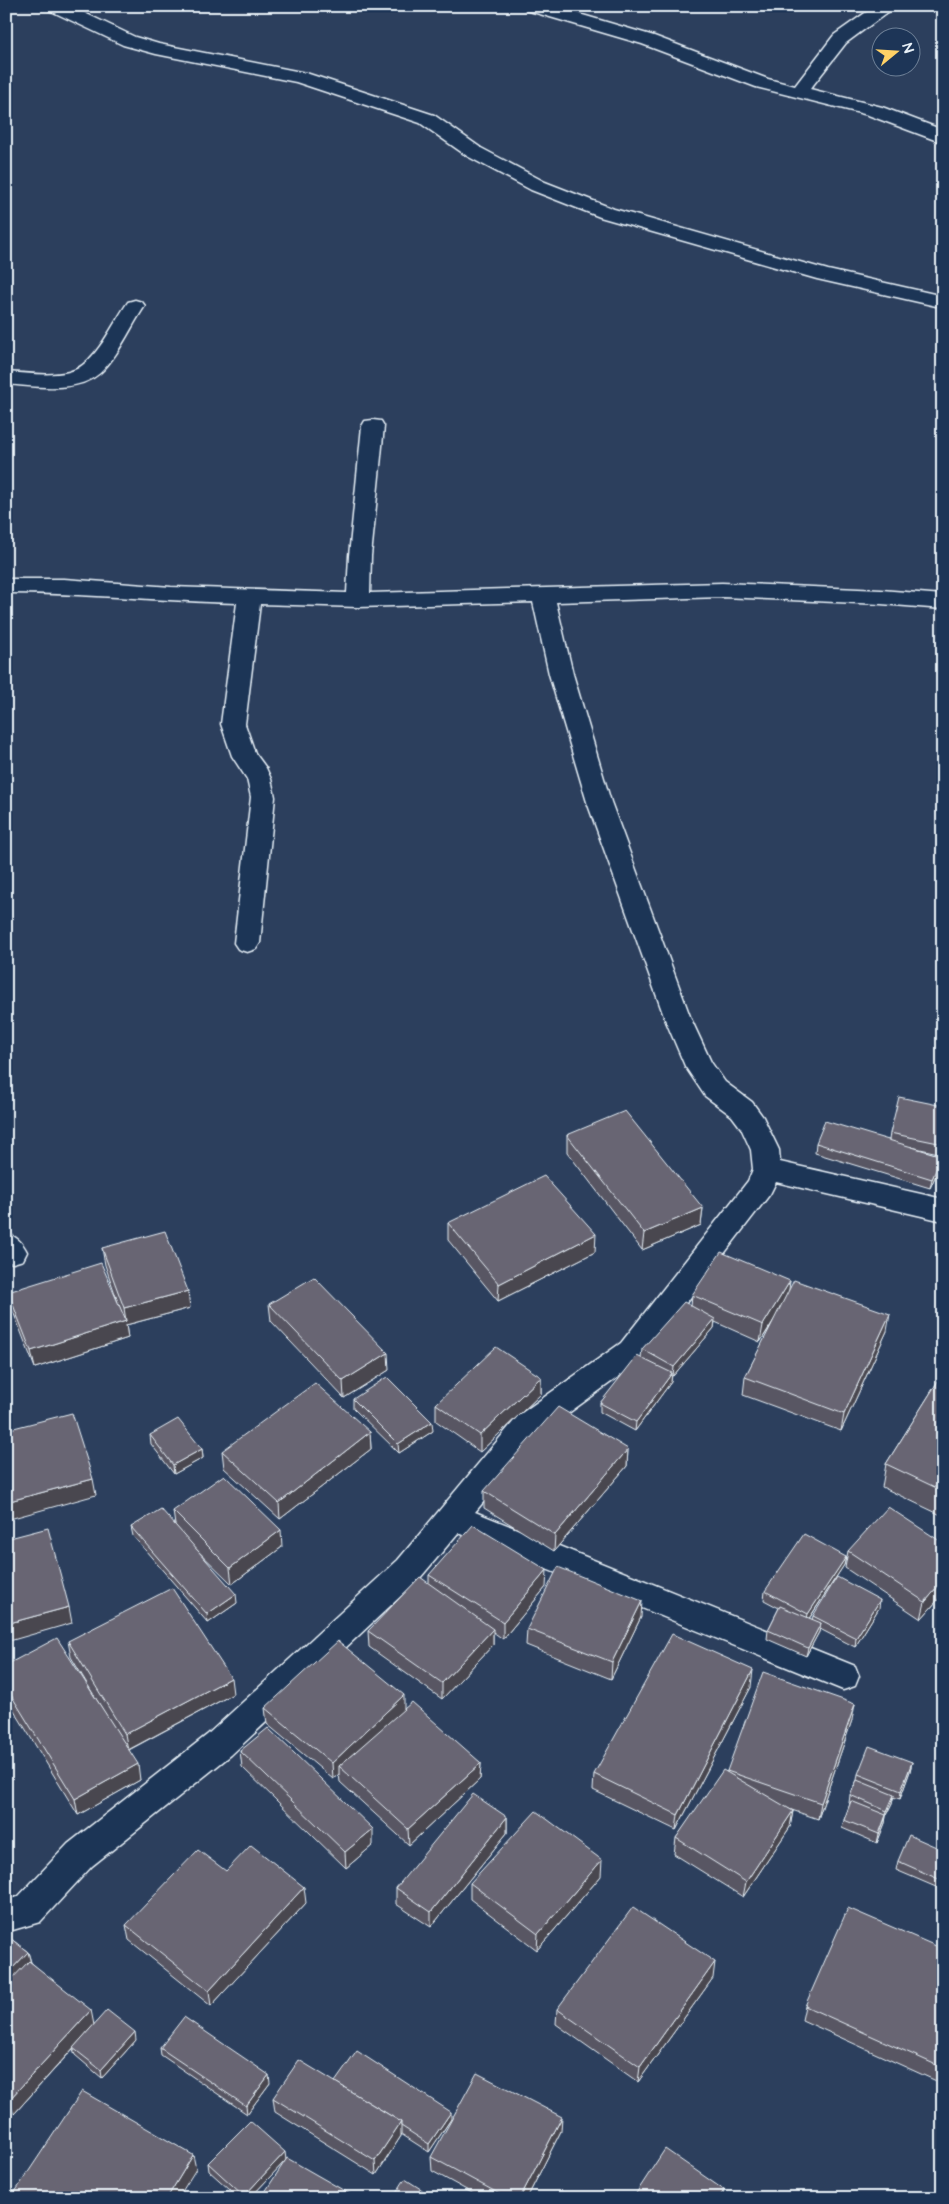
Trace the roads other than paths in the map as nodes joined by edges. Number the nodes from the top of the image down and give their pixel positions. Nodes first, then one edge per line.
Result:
1 (55, 6) edge
2 (532, 6) edge
3 (887, 6) edge
4 (799, 92) junction
5 (943, 137) edge
6 (936, 300) dead end
7 (134, 306) dead end
8 (6, 378) edge
9 (373, 426) dead end
10 (6, 586) edge
11 (543, 596) junction
12 (248, 597) junction
13 (358, 600) junction
14 (943, 602) edge
15 (248, 943) dead end
16 (767, 1169) junction
17 (943, 1210) edge
18 (453, 1517) junction
19 (843, 1676) dead end
20 (6, 1916) edge

1 - 6 street
2 - 4 street
3 - 4 street
4 - 5 street
7 - 8 street
9 - 13 street
10 - 12 street
11 - 13 street
11 - 14 street
11 - 16 street
12 - 13 street
12 - 15 street
16 - 17 street
16 - 18 street
18 - 19 street
18 - 20 street

